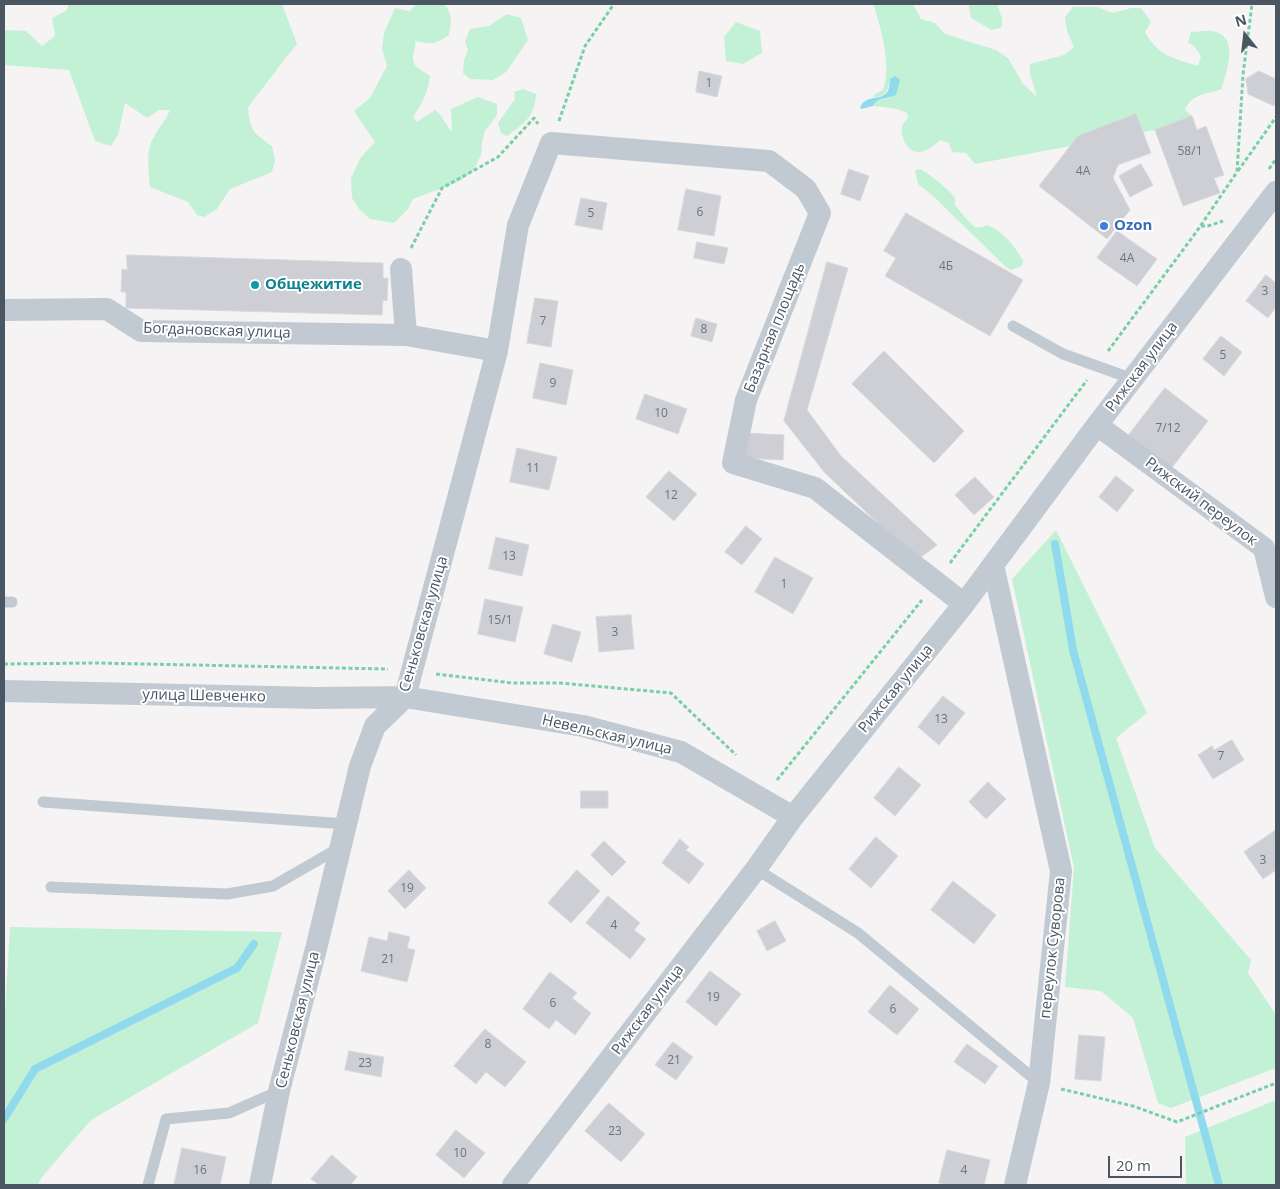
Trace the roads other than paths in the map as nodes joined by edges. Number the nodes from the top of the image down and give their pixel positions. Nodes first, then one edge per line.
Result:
1 (552, 143) joint
2 (1276, 192) edge
3 (401, 269) road end
4 (4, 310) edge
5 (1013, 326) dead end
6 (406, 335) junction
7 (497, 351) junction
8 (1133, 379) junction
9 (1098, 425) junction
10 (993, 565) junction
11 (1276, 597) edge
12 (964, 604) junction
13 (4, 691) edge
14 (405, 697) junction
15 (43, 802) dead end
16 (793, 817) junction
17 (346, 824) junction
18 (340, 847) junction
19 (756, 869) junction
20 (50, 888) dead end
21 (1039, 1083) junction
22 (280, 1090) junction
23 (148, 1185) edge
24 (260, 1185) edge
25 (514, 1185) edge
26 (1015, 1185) edge

1 - 7 street, Сеньковская улица
1 - 12 street, Базарная площадь
2 - 8 street, Рижская улица
3 - 6 street
4 - 6 street, Богдановская улица
5 - 8 lane
6 - 7 street, Богдановская улица
7 - 14 street, Сеньковская улица
8 - 9 street, Рижская улица
9 - 10 street, Рижская улица
9 - 11 street, Рижский переулок
10 - 12 street, Рижская улица
10 - 21 street, переулок Суворова
12 - 16 street, Рижская улица
13 - 14 street, улица Шевченко
14 - 16 street, Невельская улица
14 - 17 street, Сеньковская улица
15 - 17 lane
16 - 19 street, Рижская улица
17 - 18 street, Сеньковская улица
18 - 20 lane
18 - 22 street, Сеньковская улица
19 - 21 lane
19 - 25 street, Рижская улица
21 - 26 street, переулок Суворова
22 - 23 lane
22 - 24 street, Сеньковская улица

